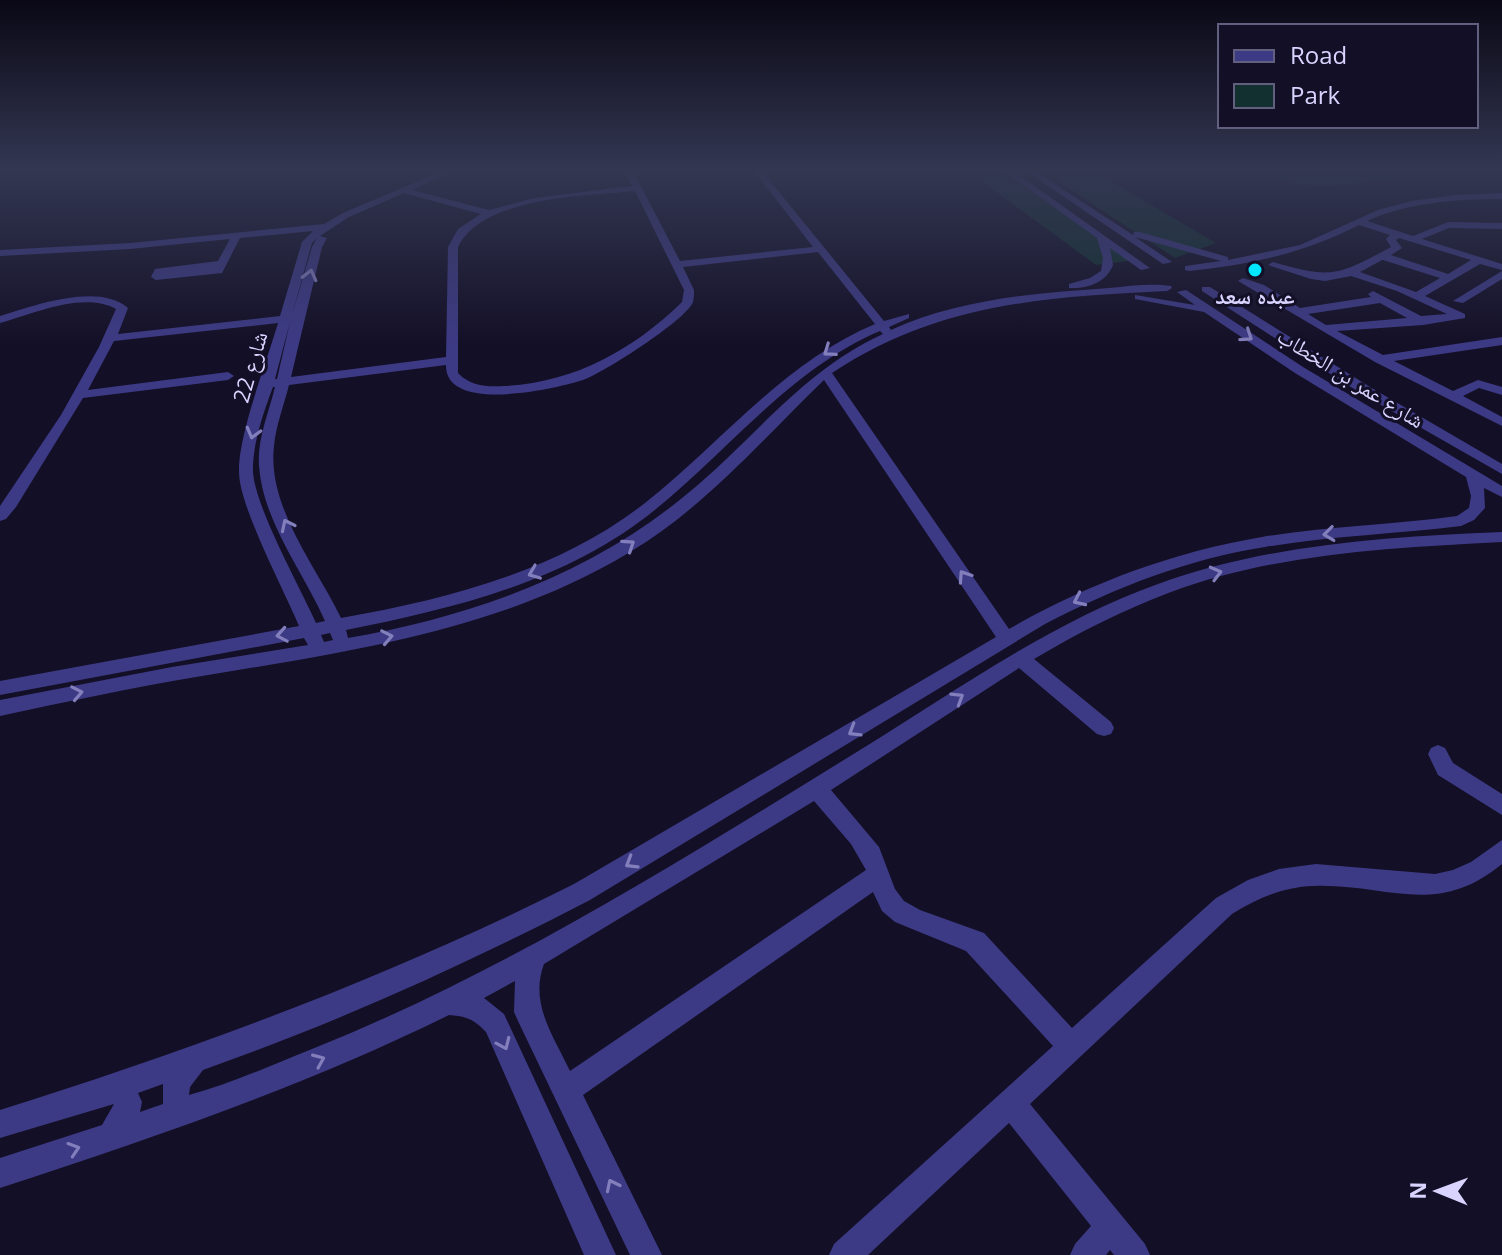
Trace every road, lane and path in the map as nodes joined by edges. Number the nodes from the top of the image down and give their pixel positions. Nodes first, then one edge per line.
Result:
1 (302, 230) edge
2 (322, 230) edge
3 (335, 230) edge
4 (463, 230) edge
5 (658, 230) edge
6 (805, 230) edge
7 (1092, 230) edge
8 (1119, 230) edge
9 (1129, 230) edge
10 (1343, 230) edge
11 (1367, 230) edge
12 (1385, 230) edge
13 (1437, 230) edge
14 (1429, 232) junction
15 (1398, 234) junction
16 (1100, 235) junction
17 (236, 237) junction
18 (1413, 239) junction
19 (821, 249) junction
20 (1, 254) edge
21 (1502, 254) edge
22 (1382, 256) junction
23 (1479, 260) junction
24 (1167, 262) junction
25 (1238, 262) junction
26 (223, 264) junction
27 (675, 265) junction
28 (1270, 266) junction
29 (1502, 267) edge
30 (1189, 268) junction
31 (1146, 272) junction
32 (1351, 272) junction
33 (1502, 274) edge
34 (1368, 277) junction
35 (1450, 278) junction
36 (1489, 282) junction
37 (1206, 284) junction
38 (1311, 286) junction
39 (1502, 286) edge
40 (1061, 287) junction
41 (1175, 290) junction
42 (1240, 290) junction
43 (1085, 293) junction
44 (1417, 296) junction
45 (1383, 299) junction
46 (1459, 301) dead end
47 (1336, 305) junction
48 (949, 309) junction
49 (1296, 312) junction
50 (1215, 315) junction
51 (299, 318) junction
52 (1, 319) edge
53 (285, 319) junction
54 (1253, 319) junction
55 (1423, 322) junction
56 (885, 329) junction
57 (1324, 329) junction
58 (110, 338) junction
59 (1502, 341) edge
60 (1379, 359) junction
61 (452, 360) junction
62 (825, 372) junction
63 (228, 376) dead end
64 (284, 382) junction
65 (266, 384) junction
66 (1502, 391) edge
67 (78, 395) junction
68 (1453, 396) junction
69 (1502, 422) edge
70 (1502, 470) edge
71 (1473, 475) junction
72 (1502, 492) edge
73 (0, 516) edge
74 (1502, 537) edge
75 (1146, 572) junction
76 (1165, 588) junction
77 (336, 626) junction
78 (310, 630) junction
79 (344, 646) junction
80 (1014, 649) junction
81 (319, 650) junction
82 (0, 688) edge
83 (0, 708) edge
84 (1104, 728) dead end
85 (1438, 754) dead end
86 (816, 788) junction
87 (1502, 806) edge
88 (724, 808) junction
89 (744, 831) junction
90 (1502, 850) edge
91 (877, 876) junction
92 (535, 957) junction
93 (448, 1002) junction
94 (1072, 1047) junction
95 (194, 1061) junction
96 (120, 1087) junction
97 (565, 1091) junction
98 (1011, 1103) junction
99 (189, 1109) junction
100 (0, 1124) edge
101 (111, 1137) junction
102 (0, 1173) edge
103 (1111, 1226) junction
104 (600, 1255) edge
105 (646, 1255) edge
106 (845, 1255) edge
107 (1086, 1255) edge
108 (1134, 1255) edge

1 - 17 street
2 - 53 street, شارع 22
51 -> 3 street, شارع 22
4 - 61 street
5 - 27 street
6 - 19 street
7 - 16 street
8 - 24 street
9 - 25 street
10 - 25 street
11 - 28 street
12 - 15 street
13 - 14 street
14 - 18 street
14 - 21 street
15 - 18 street
15 - 22 street
16 - 31 street
16 - 40 street
17 - 20 street
17 - 26 street
18 - 23 street
19 - 27 street
19 - 56 street
22 - 32 street
22 - 35 street
23 - 29 street
23 - 35 street
24 - 30 street
24 - 31 street
25 - 30 street
26 - 26 street
27 - 61 street
28 - 37 street
28 - 38 street
28 - 42 street
30 - 37 street, شارع عمر بن الخطاب
31 - 40 street
31 - 41 street, شارع عمر بن الخطاب
32 - 34 street
32 - 38 street
33 - 36 street
34 - 44 street
34 - 45 street
35 - 44 street
36 - 39 street
36 - 46 street
37 - 41 street
37 - 54 street, شارع عمر بن الخطاب
38 - 47 street
40 - 48 street
41 - 43 street
41 - 50 street, شارع عمر بن الخطاب
42 - 49 street
42 - 54 street
43 - 48 street
43 - 50 street
44 - 55 street
45 - 47 street
45 - 55 street
47 - 49 street
48 - 56 street
49 - 57 street
50 -> 71 street, شارع عمر بن الخطاب
51 - 53 street
51 - 64 street, شارع 22
52 - 58 street
53 - 58 street
53 - 65 street, شارع 22
54 - 70 street, شارع عمر بن الخطاب
55 - 57 street
56 - 62 street
56 -> 77 street
57 - 60 street
58 - 67 street
59 - 60 street
60 - 68 street
61 - 64 street
79 -> 62 street
80 -> 62 street
63 - 67 street
64 - 65 street
77 -> 64 street, شارع 22
65 -> 78 street, شارع 22
66 - 68 street
67 - 73 street
68 - 69 street
71 - 72 street, شارع عمر بن الخطاب
71 -> 75 street
76 -> 74 street
75 - 76 street
75 -> 80 street
76 - 80 street
77 - 78 street
77 - 79 street, شارع 22
78 - 81 street, شارع 22
78 -> 82 street
79 - 81 street
80 - 84 street
86 -> 80 street
80 -> 88 street
83 -> 81 street
85 - 87 street
86 - 89 street
86 - 91 street
88 - 89 street
88 -> 95 street
89 - 92 street
90 - 94 street
91 - 94 street
91 - 97 street
92 - 93 street
92 - 97 street
99 -> 93 street
93 -> 104 street
94 - 98 street
95 - 96 street
95 - 99 street
96 - 100 street
96 - 101 street
105 -> 97 street
98 - 103 street
98 - 106 street
99 - 101 street
102 -> 101 street
103 - 107 street
103 - 108 street

